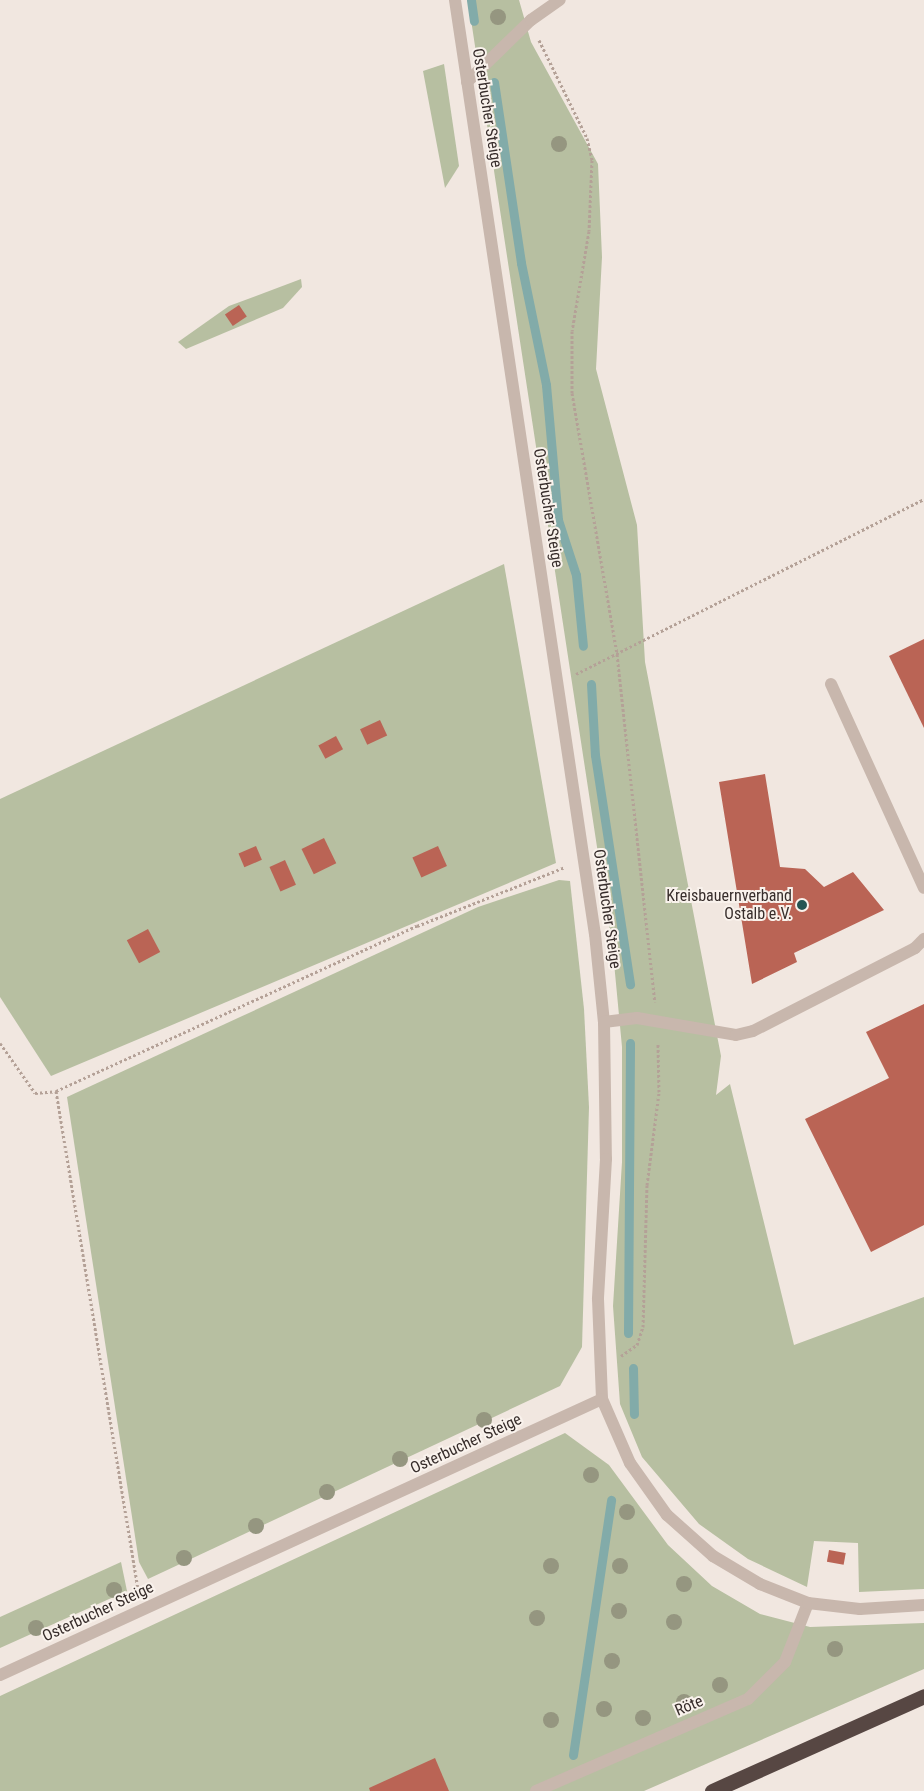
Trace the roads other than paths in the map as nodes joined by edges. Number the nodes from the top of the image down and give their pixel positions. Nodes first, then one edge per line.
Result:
1 (454, 0) edge
2 (560, 0) edge
3 (467, 82) junction
4 (831, 684) dead end
5 (924, 888) edge
6 (924, 939) edge
7 (604, 1022) junction
8 (602, 1399) junction
9 (808, 1603) junction
10 (924, 1605) edge
11 (0, 1675) edge
12 (924, 1696) edge
13 (924, 1700) edge
14 (901, 1707) junction
15 (536, 1791) edge
16 (712, 1791) edge

1 - 3 street, Osterbucher Steige
2 - 3 street
3 - 7 street, Osterbucher Steige
4 - 5 street
6 - 7 street
7 - 8 street, Osterbucher Steige
8 - 9 street
8 - 11 street, Osterbucher Steige
9 - 10 street
9 - 15 street, Röte
12 - 14 highway
13 - 14 highway
14 - 16 highway

